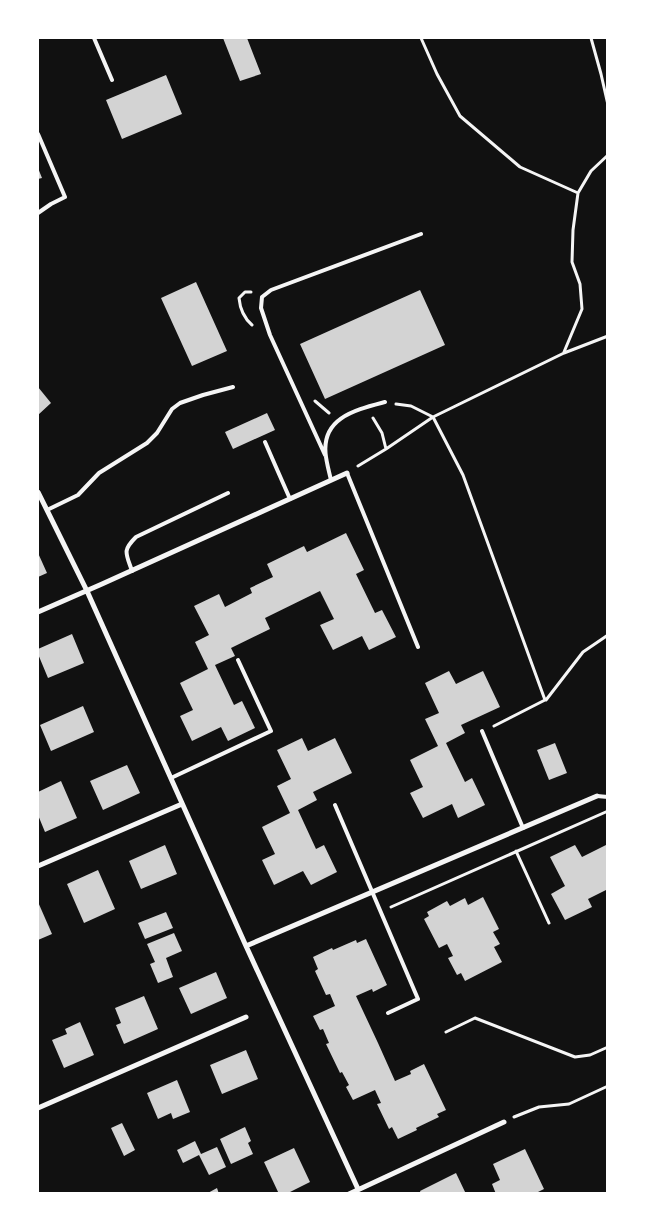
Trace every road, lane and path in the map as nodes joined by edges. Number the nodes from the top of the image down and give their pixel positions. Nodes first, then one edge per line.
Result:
1 (94, 38) edge
2 (421, 38) edge
3 (591, 38) edge
4 (112, 80) dead end
5 (608, 105) edge
6 (38, 134) edge
7 (608, 155) edge
8 (578, 193) junction
9 (38, 213) edge
10 (421, 234) dead end
11 (608, 336) edge
12 (564, 353) junction
13 (233, 387) dead end
14 (385, 402) joint
15 (358, 409) junction
16 (433, 418) junction
17 (265, 442) dead end
18 (386, 449) junction
19 (325, 455) junction
20 (346, 472) junction
21 (331, 480) junction
22 (38, 492) edge
23 (228, 493) dead end
24 (290, 498) junction
25 (47, 510) junction
26 (132, 570) junction
27 (87, 592) junction
28 (38, 612) edge
29 (608, 634) edge
30 (418, 647) dead end
31 (238, 660) dead end
32 (545, 700) junction
33 (482, 732) joint
34 (171, 778) junction
35 (597, 796) joint
36 (608, 797) edge
37 (182, 804) junction
38 (335, 805) dead end
39 (608, 811) edge
40 (523, 828) junction
41 (516, 851) junction
42 (38, 866) edge
43 (372, 892) junction
44 (381, 912) junction
45 (549, 923) dead end
46 (246, 946) junction
47 (388, 1013) dead end
48 (246, 1018) dead end
49 (446, 1032) dead end
50 (608, 1047) edge
51 (608, 1086) edge
52 (38, 1108) edge
53 (504, 1122) joint
54 (358, 1189) junction
55 (349, 1194) edge

1 - 4 lane
2 - 8 path
3 - 5 path
6 - 9 lane
7 - 8 path
8 - 12 path
10 - 19 lane
11 - 12 path
12 - 16 path
13 - 25 lane
14 - 15 lane
14 - 16 path
15 - 18 path
15 - 19 lane
16 - 18 path
16 - 32 path
17 - 24 lane
18 - 20 path
19 - 21 lane
20 - 21 street
20 - 30 lane
21 - 24 street
22 - 25 street
23 - 26 lane
24 - 26 street
25 - 27 street
26 - 27 street
27 - 28 street
27 - 34 street
29 - 32 path
31 - 34 lane
32 - 33 path
33 - 40 lane
34 - 37 street
35 - 36 lane
35 - 40 street
37 - 42 street
37 - 46 street
38 - 43 lane
39 - 41 path
40 - 43 street
41 - 44 path
41 - 45 path
43 - 44 lane
43 - 46 street
44 - 47 lane
46 - 54 street
48 - 52 street
49 - 50 path
51 - 53 path
53 - 54 street
54 - 55 street

